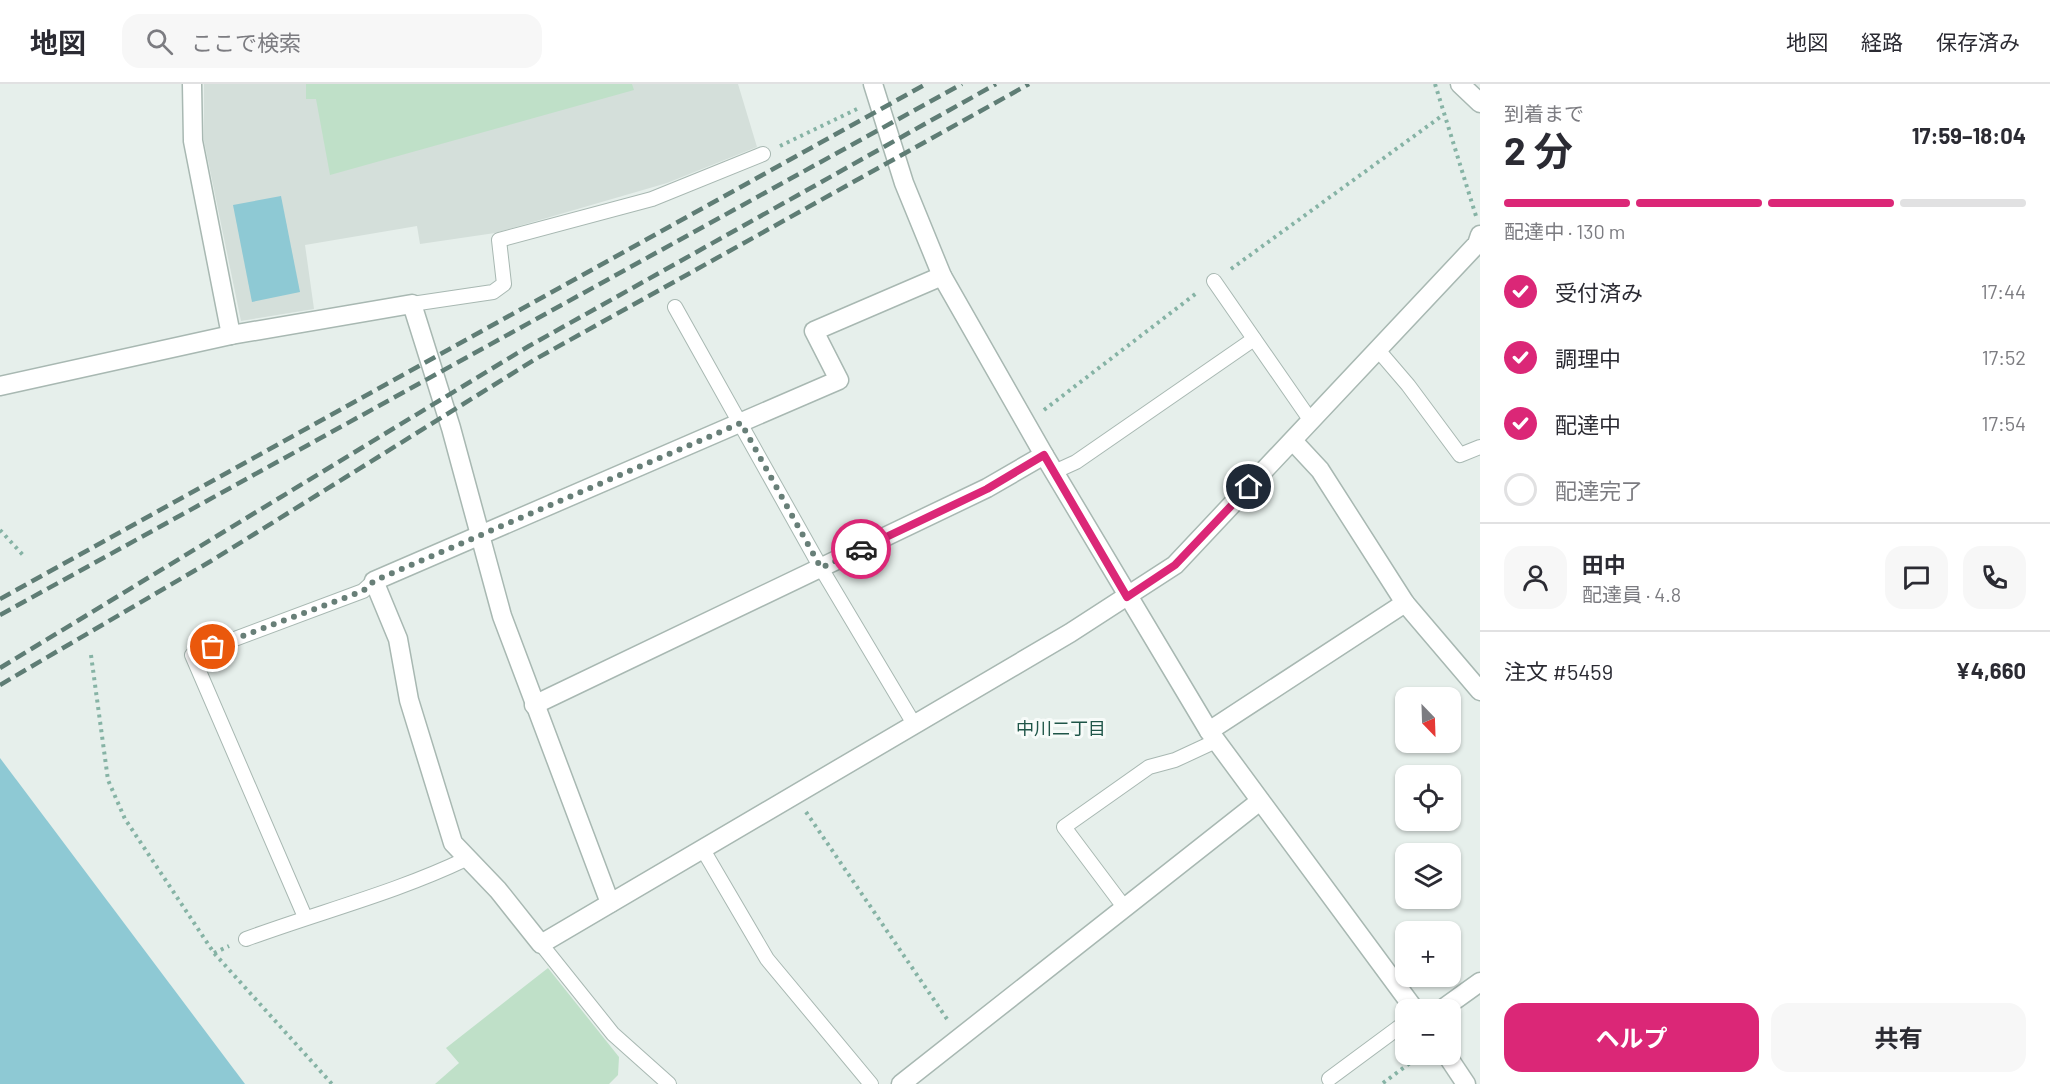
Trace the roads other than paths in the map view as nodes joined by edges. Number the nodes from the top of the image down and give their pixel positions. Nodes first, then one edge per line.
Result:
1 (192, 84) edge
2 (1460, 84) edge
3 (875, 92) edge
4 (1480, 103) edge
5 (763, 154) road end
6 (1478, 226) edge
7 (942, 276) junction
8 (1214, 281) road end
9 (412, 304) junction
10 (675, 306) dead end
11 (231, 335) junction
12 (1254, 339) junction
13 (1378, 350) junction
14 (0, 386) edge
15 (1311, 421) junction
16 (741, 423) junction
17 (1293, 441) junction
18 (1480, 447) edge
19 (1044, 455) junction
20 (1054, 472) junction
21 (481, 534) junction
22 (821, 568) junction
23 (374, 581) junction
24 (1127, 597) junction
25 (1405, 603) junction
26 (1478, 684) edge
27 (534, 705) junction
28 (914, 724) junction
29 (1213, 736) junction
30 (1260, 801) junction
31 (702, 848) junction
32 (466, 859) junction
33 (610, 903) junction
34 (1124, 907) junction
35 (305, 917) junction
36 (246, 939) dead end
37 (541, 944) junction
38 (1480, 982) edge
39 (1407, 999) edge
40 (1456, 999) edge
41 (1395, 1030) edge
42 (1453, 1065) edge
43 (1329, 1079) dead end
44 (669, 1084) edge
45 (871, 1084) edge
46 (901, 1084) edge
47 (1466, 1084) edge

1 - 11 street
2 - 4 street
3 - 7 street
5 - 9 lane
6 - 13 street
7 - 16 street
7 - 19 street
8 - 12 lane
9 - 11 street
9 - 21 street
10 - 16 lane
11 - 14 street
12 - 15 lane
12 - 20 lane
13 - 15 street
13 - 18 lane
15 - 17 street
16 - 21 street
16 - 22 lane
17 - 24 street
17 - 25 street
19 - 20 street
19 - 22 street
20 - 24 street
21 - 23 street
21 - 27 street
22 - 27 street
22 - 28 lane
23 - 32 street
23 - 35 lane
24 - 28 street
24 - 29 street
25 - 26 street
25 - 29 street
27 - 33 street
28 - 31 street
29 - 30 street
29 - 34 lane
30 - 34 street
30 - 39 street
31 - 33 street
31 - 45 lane
32 - 35 lane
32 - 37 street
33 - 37 street
34 - 46 street
35 - 36 lane
37 - 44 lane
38 - 40 street
41 - 43 lane
42 - 47 street

